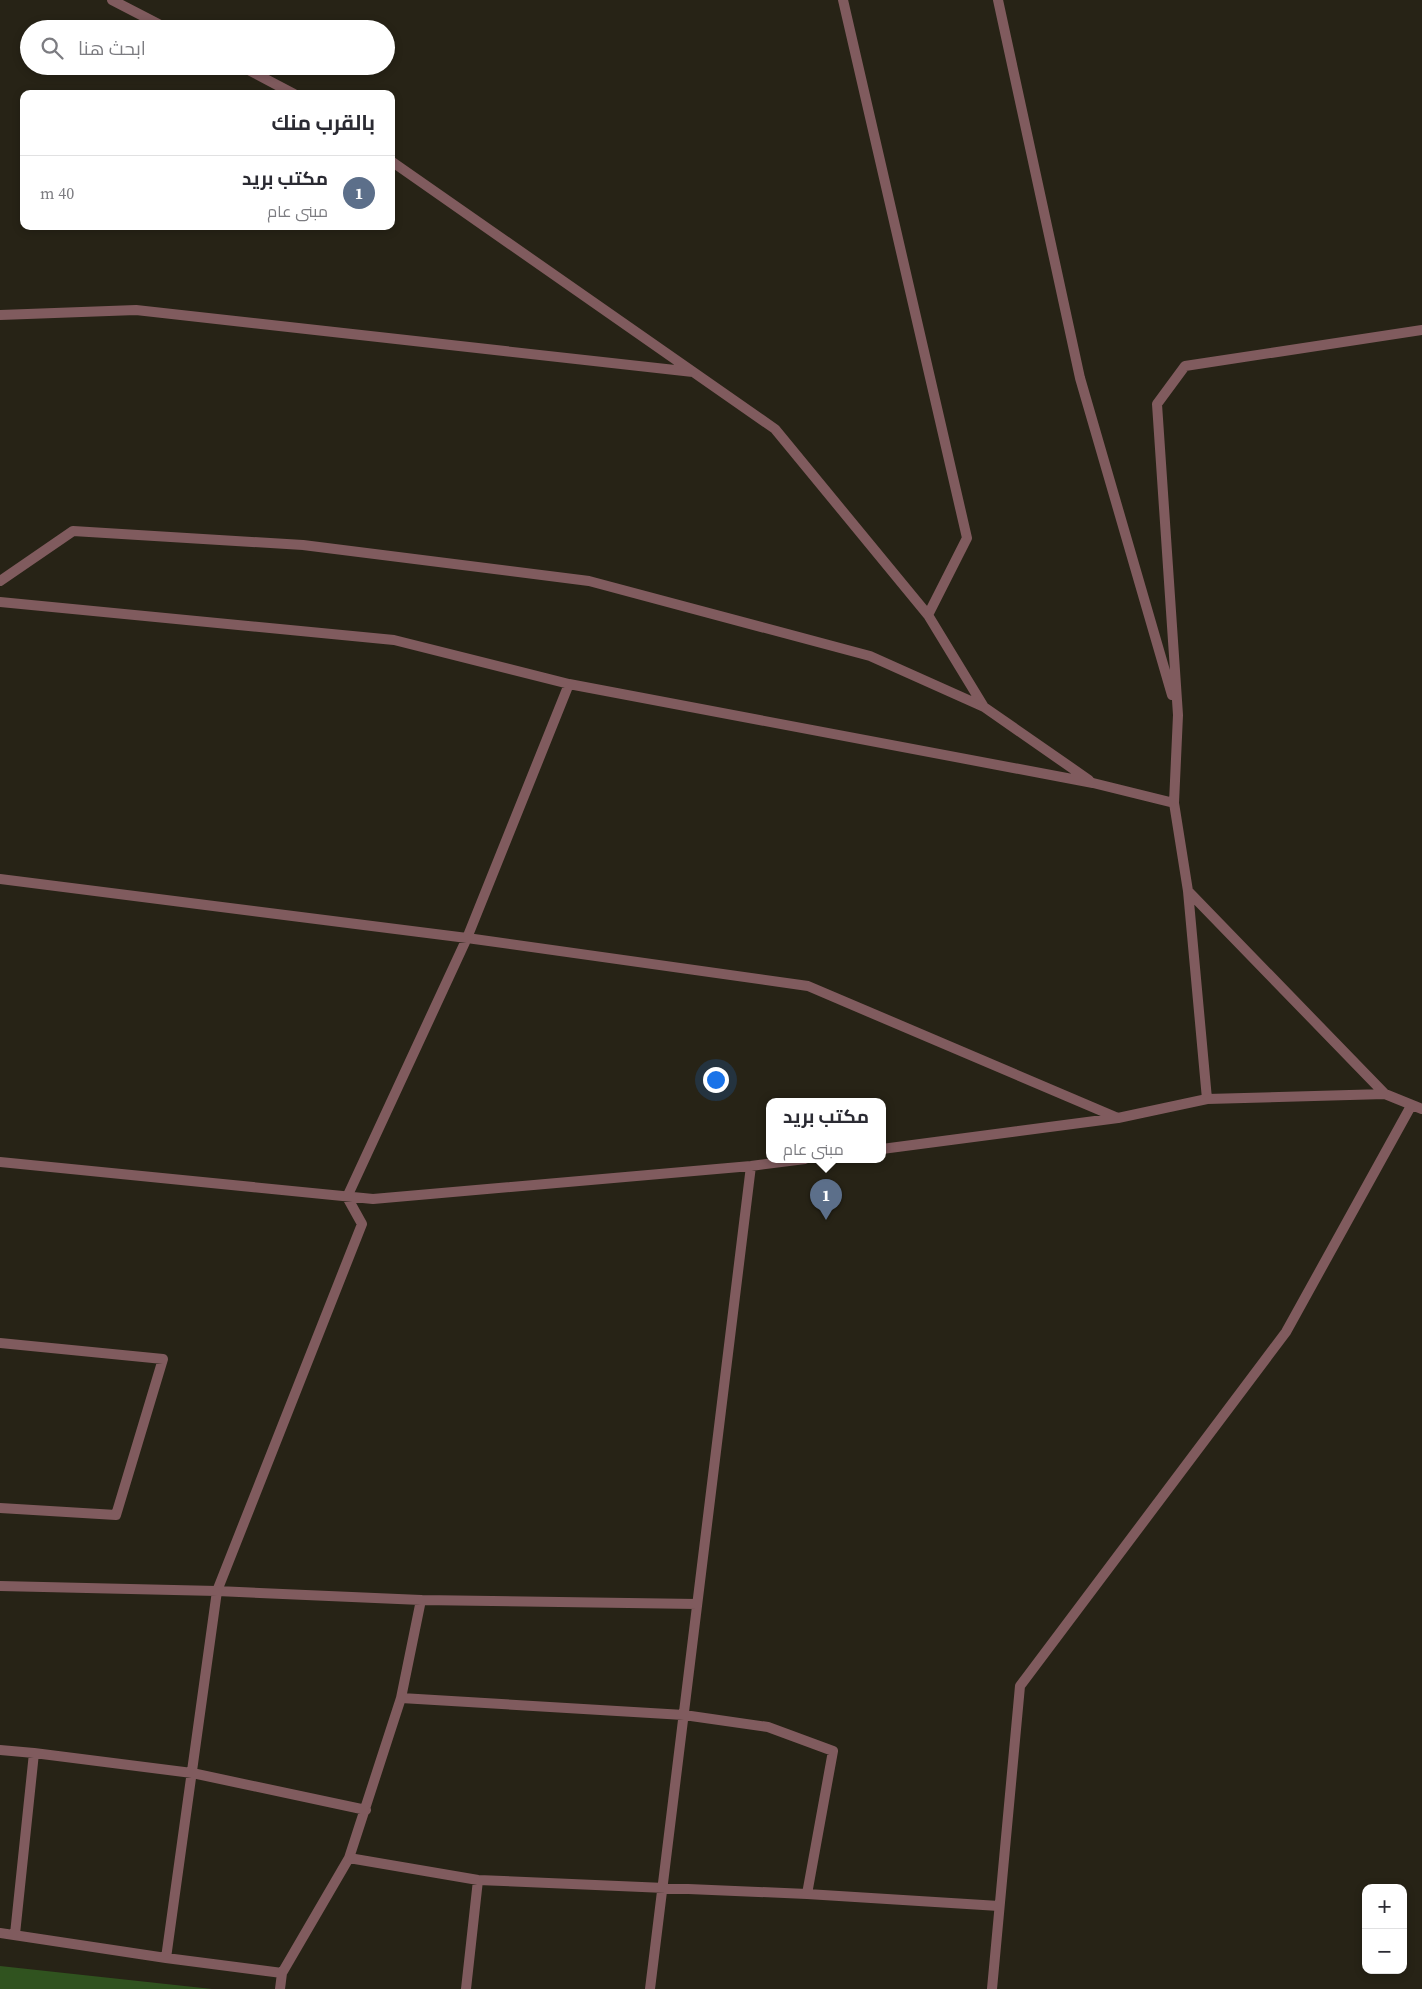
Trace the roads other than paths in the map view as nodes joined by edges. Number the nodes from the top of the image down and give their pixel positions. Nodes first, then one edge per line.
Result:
1 (112, 0) edge
2 (843, 0) edge
3 (998, 0) edge
4 (151, 20) edge
5 (258, 75) edge
6 (286, 90) edge
7 (395, 164) edge
8 (0, 315) edge
9 (1422, 330) edge
10 (694, 372) junction
11 (0, 581) edge
12 (0, 602) edge
13 (928, 615) junction
14 (569, 684) junction
15 (984, 707) junction
16 (1178, 714) junction
17 (1093, 783) junction
18 (1174, 803) junction
19 (0, 879) edge
20 (1188, 891) junction
21 (467, 938) junction
22 (1385, 1094) junction
23 (1207, 1099) junction
24 (1411, 1106) junction
25 (1422, 1109) edge
26 (1118, 1118) junction
27 (886, 1148) edge
28 (0, 1162) edge
29 (774, 1163) edge
30 (751, 1166) junction
31 (347, 1197) junction
32 (0, 1343) edge
33 (0, 1508) edge
34 (0, 1586) edge
35 (217, 1590) junction
36 (421, 1600) junction
37 (697, 1604) junction
38 (401, 1698) junction
39 (684, 1715) junction
40 (0, 1750) edge
41 (34, 1753) junction
42 (192, 1773) junction
43 (366, 1810) junction
44 (349, 1858) junction
45 (478, 1880) junction
46 (662, 1888) junction
47 (807, 1894) junction
48 (1000, 1906) junction
49 (0, 1933) edge
50 (15, 1934) junction
51 (166, 1958) junction
52 (282, 1973) junction
53 (280, 1989) edge
54 (466, 1989) edge
55 (650, 1989) edge
56 (992, 1989) edge

1 - 4 street
2 - 13 street
3 - 16 street
5 - 6 street
7 - 10 street
8 - 10 street
9 - 16 street
10 - 13 street
11 - 15 street
12 - 14 street
13 - 15 street
14 - 17 street
14 - 21 street
15 - 17 street
16 - 18 street
17 - 18 street
18 - 20 street
19 - 21 street
20 - 22 street
20 - 23 street
21 - 26 street
21 - 31 street
22 - 23 street
22 - 24 street
23 - 26 street
24 - 25 street
24 - 48 street
26 - 27 street
28 - 31 street
29 - 30 street
30 - 31 street
30 - 37 street
31 - 35 street
32 - 33 street
34 - 35 street
35 - 36 street
35 - 42 street
36 - 37 street
36 - 38 street
37 - 39 street
38 - 39 street
38 - 43 street
39 - 46 street
39 - 47 street
40 - 41 street
41 - 42 street
41 - 50 street
42 - 43 street
42 - 51 street
43 - 44 street
44 - 45 street
44 - 52 street
45 - 46 street
45 - 54 street
46 - 47 street
46 - 55 street
47 - 48 street
48 - 56 street
49 - 50 street
50 - 51 street
51 - 52 street
52 - 53 street

